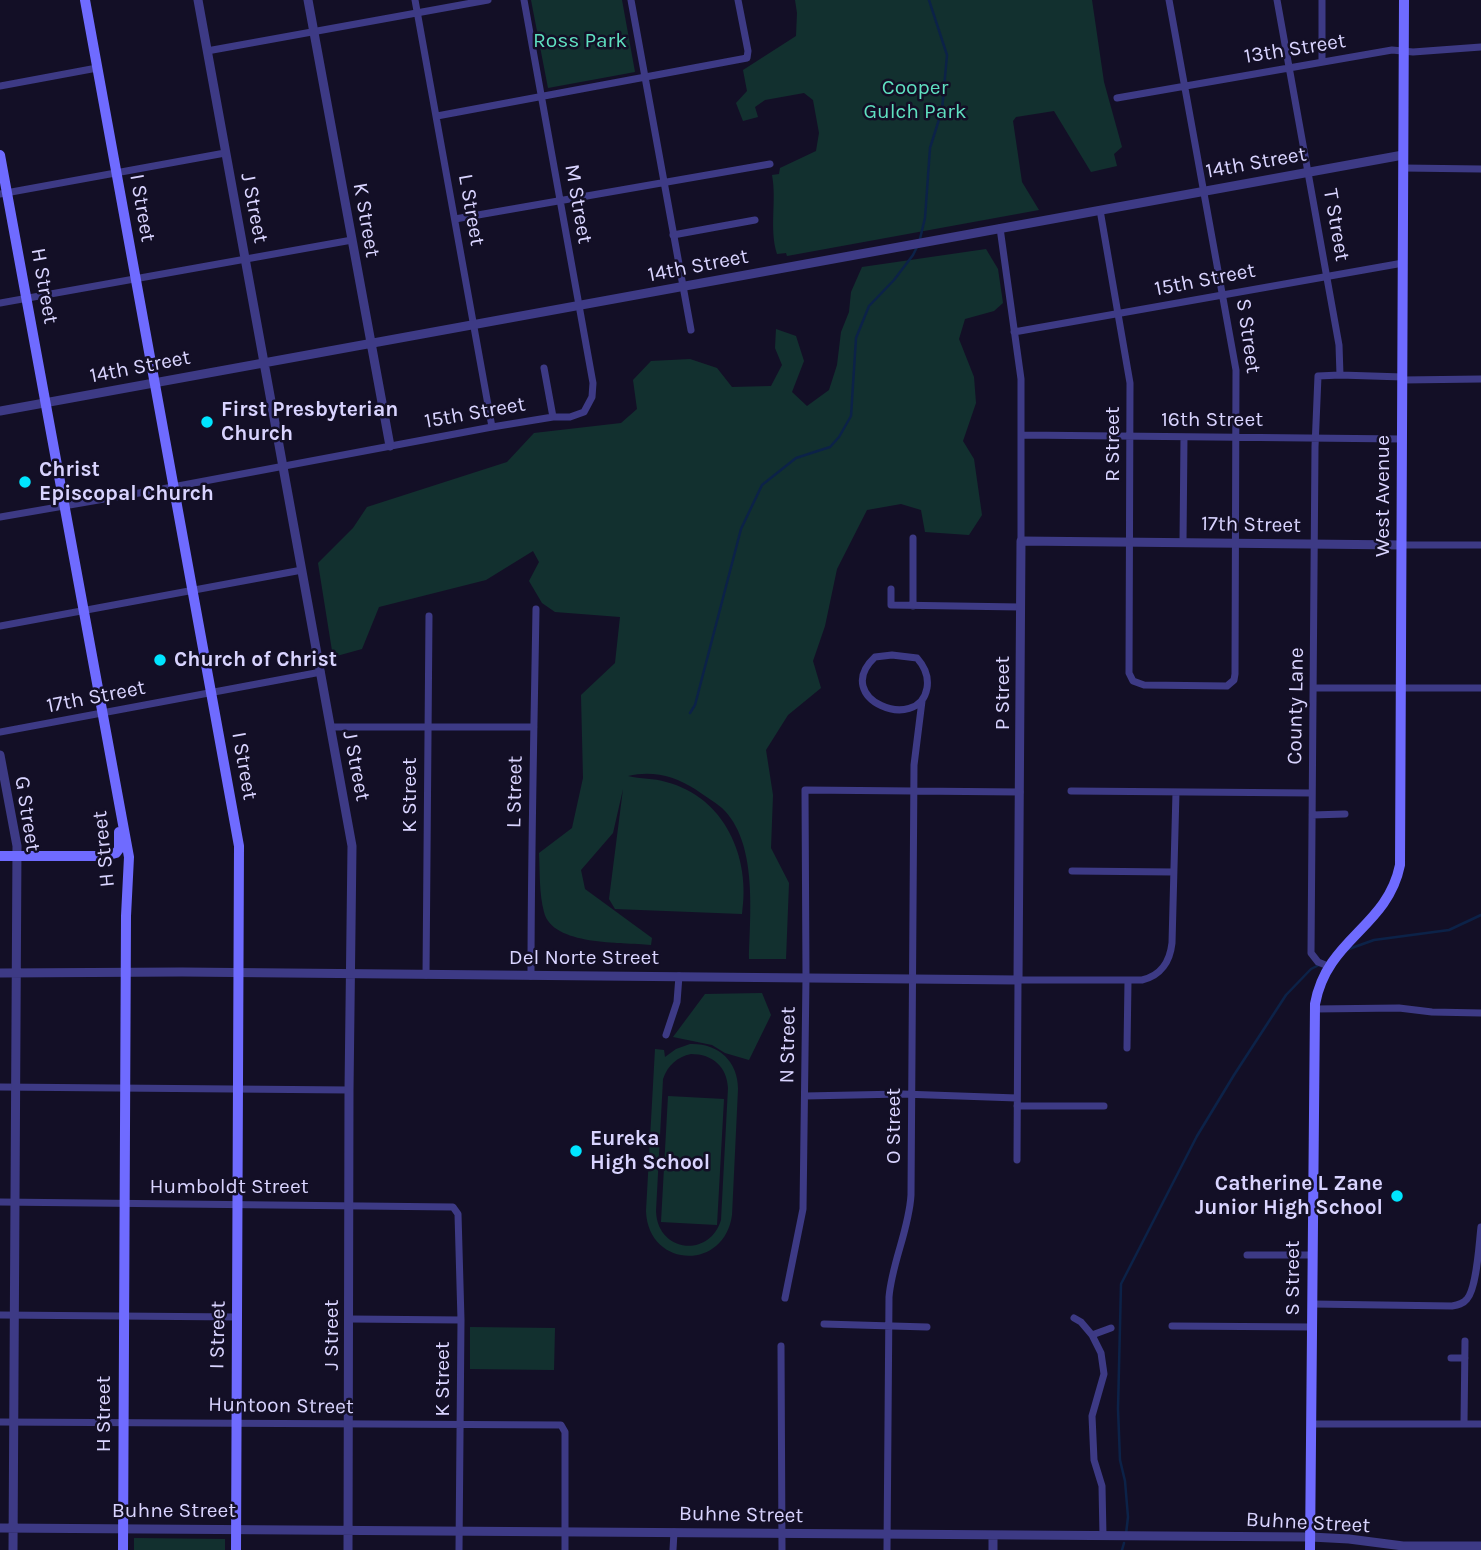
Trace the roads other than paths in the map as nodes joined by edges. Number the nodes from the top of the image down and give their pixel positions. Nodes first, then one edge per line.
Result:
1 (85, 0) edge
2 (198, 0) edge
3 (308, 0) edge
4 (415, 0) edge
5 (488, 0) edge
6 (524, 0) edge
7 (631, 0) edge
8 (738, 0) edge
9 (1170, 0) edge
10 (1277, 0) edge
11 (1322, 0) edge
12 (1404, 0) edge
13 (418, 13) junction
14 (314, 32) junction
15 (1481, 47) edge
16 (207, 51) junction
17 (1404, 51) junction
18 (1322, 62) junction
19 (97, 68) junction
20 (1289, 68) junction
21 (644, 77) junction
22 (1185, 85) junction
23 (0, 86) edge
24 (541, 98) junction
25 (1116, 99) dead end
26 (437, 116) junction
27 (225, 153) junction
28 (1403, 155) junction
29 (0, 156) edge
30 (770, 164) dead end
31 (1403, 169) junction
32 (1481, 169) edge
33 (1308, 171) junction
34 (116, 173) junction
35 (664, 183) junction
36 (1204, 190) junction
37 (3, 194) edge
38 (560, 201) junction
39 (1100, 210) junction
40 (455, 219) junction
41 (755, 220) dead end
42 (1000, 228) junction
43 (673, 235) junction
44 (352, 240) junction
45 (245, 259) junction
46 (1403, 262) junction
47 (1328, 276) junction
48 (136, 279) junction
49 (684, 286) junction
50 (1223, 295) junction
51 (26, 298) junction
52 (0, 303) edge
53 (579, 306) junction
54 (1119, 314) junction
55 (474, 325) junction
56 (691, 330) dead end
57 (1014, 332) junction
58 (370, 344) junction
59 (264, 363) junction
60 (544, 368) dead end
61 (1340, 375) junction
62 (1403, 378) junction
63 (1481, 379) edge
64 (154, 381) junction
65 (46, 403) junction
66 (0, 411) edge
67 (584, 412) joint
68 (553, 416) junction
69 (492, 426) junction
70 (1022, 435) junction
71 (1131, 437) junction
72 (1184, 437) junction
73 (1236, 438) junction
74 (1315, 438) junction
75 (1402, 439) junction
76 (390, 446) junction
77 (284, 466) junction
78 (174, 486) junction
79 (63, 506) junction
80 (0, 517) edge
81 (913, 538) dead end
82 (1021, 541) junction
83 (1130, 542) junction
84 (1183, 542) junction
85 (1236, 543) junction
86 (1314, 543) junction
87 (1481, 544) edge
88 (1403, 545) junction
89 (302, 570) junction
90 (891, 589) dead end
91 (194, 591) junction
92 (913, 606) junction
93 (1020, 607) junction
94 (536, 609) dead end
95 (85, 611) junction
96 (429, 615) dead end
97 (0, 626) edge
98 (321, 671) junction
99 (1232, 682) joint
100 (1314, 688) junction
101 (1402, 688) junction
102 (1481, 688) edge
103 (211, 692) junction
104 (922, 701) junction
105 (102, 712) junction
106 (428, 726) junction
107 (331, 727) junction
108 (534, 727) junction
109 (0, 732) edge
110 (0, 755) edge
111 (914, 790) junction
112 (1071, 791) dead end
113 (1020, 792) junction
114 (1176, 792) junction
115 (1312, 793) junction
116 (117, 797) junction
117 (1345, 814) dead end
118 (1312, 815) junction
119 (0, 856) edge
120 (17, 856) junction
121 (105, 856) junction
122 (1072, 871) dead end
123 (1173, 872) junction
124 (126, 906) junction
125 (1328, 966) junction
126 (0, 973) edge
127 (16, 973) junction
128 (125, 973) junction
129 (238, 973) junction
130 (351, 974) junction
131 (426, 975) junction
132 (531, 976) junction
133 (679, 976) junction
134 (806, 977) junction
135 (913, 978) junction
136 (1018, 980) junction
137 (1128, 981) junction
138 (1315, 1009) junction
139 (1481, 1013) edge
140 (666, 1035) dead end
141 (1127, 1048) dead end
142 (0, 1087) edge
143 (15, 1087) junction
144 (125, 1088) junction
145 (237, 1089) junction
146 (349, 1090) junction
147 (911, 1094) junction
148 (804, 1096) junction
149 (1017, 1102) junction
150 (1104, 1106) dead end
151 (1017, 1160) dead end
152 (0, 1202) edge
153 (14, 1202) junction
154 (124, 1203) junction
155 (238, 1204) junction
156 (349, 1205) junction
157 (456, 1210) joint
158 (1481, 1227) edge
159 (1247, 1255) dead end
160 (1312, 1255) junction
161 (785, 1298) dead end
162 (1312, 1304) junction
163 (0, 1315) edge
164 (13, 1315) junction
165 (124, 1316) junction
166 (238, 1317) junction
167 (1074, 1318) dead end
168 (350, 1319) junction
169 (461, 1320) junction
170 (824, 1324) dead end
171 (889, 1324) junction
172 (1172, 1326) dead end
173 (927, 1327) dead end
174 (1312, 1327) junction
175 (1111, 1328) dead end
176 (1092, 1335) junction
177 (1465, 1341) dead end
178 (780, 1346) dead end
179 (1451, 1358) dead end
180 (1465, 1358) junction
181 (0, 1422) edge
182 (12, 1422) junction
183 (123, 1423) junction
184 (235, 1423) junction
185 (349, 1424) junction
186 (1311, 1424) junction
187 (1464, 1424) junction
188 (1481, 1424) edge
189 (460, 1425) junction
190 (0, 1528) edge
191 (13, 1528) junction
192 (123, 1528) junction
193 (236, 1529) junction
194 (348, 1530) junction
195 (459, 1531) junction
196 (565, 1532) junction
197 (674, 1532) junction
198 (782, 1533) junction
199 (888, 1534) junction
200 (993, 1535) junction
201 (1103, 1536) junction
202 (1311, 1537) junction
203 (1481, 1546) edge
204 (13, 1550) edge
205 (122, 1550) edge
206 (236, 1550) edge
207 (348, 1550) edge
208 (459, 1550) edge
209 (565, 1550) edge
210 (673, 1550) edge
211 (782, 1550) edge
212 (887, 1550) edge
213 (993, 1550) edge
214 (1310, 1550) edge

1 - 19 main road, I Street
2 - 16 street, J Street
3 - 14 street, K Street
4 - 13 street, L Street
5 - 13 street
6 - 24 street, M Street
7 - 21 street
8 - 21 street
9 - 22 street, S Street
10 - 20 street, T Street
11 - 18 street
12 - 17 main road, West Avenue
13 - 14 street
13 - 26 street, L Street
14 - 16 street
14 - 44 street, K Street
15 - 17 street, 13th Street
16 - 27 street, J Street
17 - 18 street, 13th Street
17 - 28 main road, West Avenue
18 - 20 street, 13th Street
19 - 23 street
19 - 34 main road, I Street
20 - 22 street, 13th Street
20 - 33 street, T Street
21 - 24 street
21 - 35 street
22 - 25 street, 13th Street
22 - 36 street, S Street
24 - 26 street
24 - 38 street, M Street
26 - 40 street, L Street
27 - 34 street
27 - 45 street, J Street
28 - 31 main road, West Avenue
28 - 33 street, 14th Street
29 - 37 main road, H Street
30 - 35 street
31 - 32 street
31 - 46 main road, West Avenue
33 - 36 street, 14th Street
33 - 47 street, T Street
34 - 37 street
34 - 48 main road, I Street
35 - 38 street
35 - 43 street
36 - 39 street, 14th Street
36 - 50 street, S Street
37 - 51 main road, H Street
38 - 40 street
38 - 53 street, M Street
39 - 42 street, 14th Street
39 - 54 street, R Street
40 - 55 street, L Street
41 - 43 street, 14th Street
42 - 49 street, 14th Street
42 - 57 street, P Street
43 - 49 street
44 - 45 street
44 - 58 street, K Street
45 - 48 street
45 - 59 street, J Street
46 - 47 street, 15th Street
46 - 62 main road, West Avenue
47 - 50 street, 15th Street
47 - 61 street, T Street
48 - 51 street
48 - 64 main road, I Street
49 - 53 street, 14th Street
49 - 56 street
50 - 54 street, 15th Street
50 - 73 street, S Street
51 - 52 street
51 - 65 main road, H Street
53 - 55 street, 14th Street
53 - 67 street, M Street
54 - 57 street, 15th Street
54 - 71 street, R Street
55 - 58 street, 14th Street
55 - 69 street, L Street
57 - 70 street, P Street
58 - 59 street, 14th Street
58 - 76 street, K Street
59 - 64 street, 14th Street
59 - 77 street, J Street
60 - 68 street
61 - 62 street
61 - 74 street
62 - 63 street
62 - 75 main road, West Avenue
64 - 65 street, 14th Street
64 - 78 main road, I Street
65 - 66 street, 14th Street
65 - 79 main road, H Street
67 - 68 street, 15th Street
68 - 69 street, 15th Street
69 - 76 street, 15th Street
70 - 71 street, 16th Street
70 - 82 street, P Street
71 - 72 street, 16th Street
71 - 83 street, R Street
72 - 73 street, 16th Street
72 - 84 street
73 - 74 street, 16th Street
73 - 85 street, S Street
74 - 75 street, 16th Street
74 - 86 street, County Lane
75 - 88 main road, West Avenue
76 - 77 street, 15th Street
77 - 78 street, 15th Street
77 - 89 street, J Street
78 - 79 street, 15th Street
78 - 91 main road, I Street
79 - 80 street, 15th Street
79 - 95 main road, H Street
81 - 92 street
82 - 83 street, 17th Street
82 - 93 street, P Street
83 - 84 street, 17th Street
83 - 99 street, R Street
84 - 85 street, 17th Street
85 - 86 street, 17th Street
85 - 99 street, S Street
86 - 88 street, 17th Street
86 - 100 street, County Lane
87 - 88 street, 17th Street
88 - 101 main road, West Avenue
89 - 91 street
89 - 98 street, J Street
90 - 92 street
91 - 95 street
91 - 103 main road, I Street
92 - 93 street
93 - 113 street, P Street
94 - 108 street, L Street
95 - 97 street
95 - 105 main road, H Street
96 - 106 street, K Street
98 - 103 street, 17th Street
98 - 107 street, J Street
100 - 101 street
100 - 115 street, County Lane
101 - 102 street
101 - 125 main road, West Avenue
103 - 105 street, 17th Street
103 - 129 main road, I Street
104 - 104 street
104 - 111 street, O Street
105 - 109 street, 17th Street
105 - 116 main road, H Street
106 - 107 street
106 - 108 street
106 - 131 street, K Street
107 - 130 street, J Street
108 - 132 street, L Street
110 - 120 street, G Street
111 - 113 street
111 - 134 street, N Street
111 - 135 street, O Street
112 - 114 street
113 - 136 street, P Street
114 - 115 street
114 - 123 street
115 - 118 street, County Lane
116 - 121 main road
116 - 124 main road, H Street
117 - 118 street
118 - 125 street, County Lane
119 - 120 main road
120 - 121 main road
120 - 127 street, G Street
121 - 124 main road
122 - 123 street
123 - 137 street, Del Norte Street
124 - 128 main road, H Street
125 - 138 main road, S Street
126 - 127 street, Del Norte Street
127 - 128 street, Del Norte Street
127 - 143 street, G Street
128 - 129 street, Del Norte Street
128 - 144 main road, H Street
129 - 130 street, Del Norte Street
129 - 145 main road, I Street
130 - 131 street, Del Norte Street
130 - 146 street, J Street
131 - 132 street, Del Norte Street
132 - 133 street, Del Norte Street
133 - 134 street, Del Norte Street
133 - 140 street
134 - 135 street, Del Norte Street
134 - 148 street, N Street
135 - 136 street, Del Norte Street
135 - 147 street, O Street
136 - 137 street, Del Norte Street
136 - 149 street, P Street
137 - 141 street
138 - 139 street
138 - 160 main road, S Street
142 - 143 street
143 - 144 street
143 - 153 street, G Street
144 - 145 street
144 - 154 main road, H Street
145 - 146 street
145 - 155 main road, I Street
146 - 156 street, J Street
147 - 148 street
147 - 149 street
147 - 171 street, O Street
148 - 161 street, N Street
149 - 150 street
149 - 151 street, P Street
152 - 153 street, Humboldt Street
153 - 154 street, Humboldt Street
153 - 164 street, G Street
154 - 155 street, Humboldt Street
154 - 165 main road, H Street
155 - 156 street, Humboldt Street
155 - 166 main road, I Street
156 - 157 street, Humboldt Street
156 - 168 street, J Street
157 - 169 street, K Street
158 - 162 street
159 - 160 street
160 - 162 main road, S Street
162 - 174 main road, S Street
163 - 164 street
164 - 165 street
164 - 182 street, G Street
165 - 166 street
165 - 183 main road, H Street
166 - 184 main road, I Street
167 - 176 street
168 - 169 street
168 - 185 street, J Street
169 - 189 street, K Street
170 - 171 street
171 - 173 street
171 - 199 street, O Street
172 - 174 street
174 - 186 main road, S Street
175 - 176 street
176 - 201 street
177 - 180 street
178 - 198 street
179 - 180 street
180 - 187 street
181 - 182 street, Huntoon Street
182 - 183 street, Huntoon Street
182 - 191 street, G Street
183 - 184 street, Huntoon Street
183 - 192 main road, H Street
184 - 185 street, Huntoon Street
184 - 193 main road, I Street
185 - 189 street, Huntoon Street
185 - 194 street, J Street
186 - 187 street
186 - 202 main road, S Street
187 - 188 street
189 - 195 street, K Street
189 - 196 street, Huntoon Street
190 - 191 street, Buhne Street
191 - 192 street, Buhne Street
191 - 204 street, G Street
192 - 193 street, Buhne Street
192 - 205 main road, H Street
193 - 194 street, Buhne Street
193 - 206 main road, I Street
194 - 195 street, Buhne Street
194 - 207 street, J Street
195 - 196 street, Buhne Street
195 - 208 street, K Street
196 - 197 street, Buhne Street
196 - 209 street
197 - 198 street, Buhne Street
197 - 210 street
198 - 199 street, Buhne Street
198 - 211 street
199 - 200 street, Buhne Street
199 - 212 street, O Street
200 - 201 street, Buhne Street
200 - 213 street
201 - 202 street, Buhne Street
202 - 203 street, Buhne Street
202 - 214 main road, S Street

